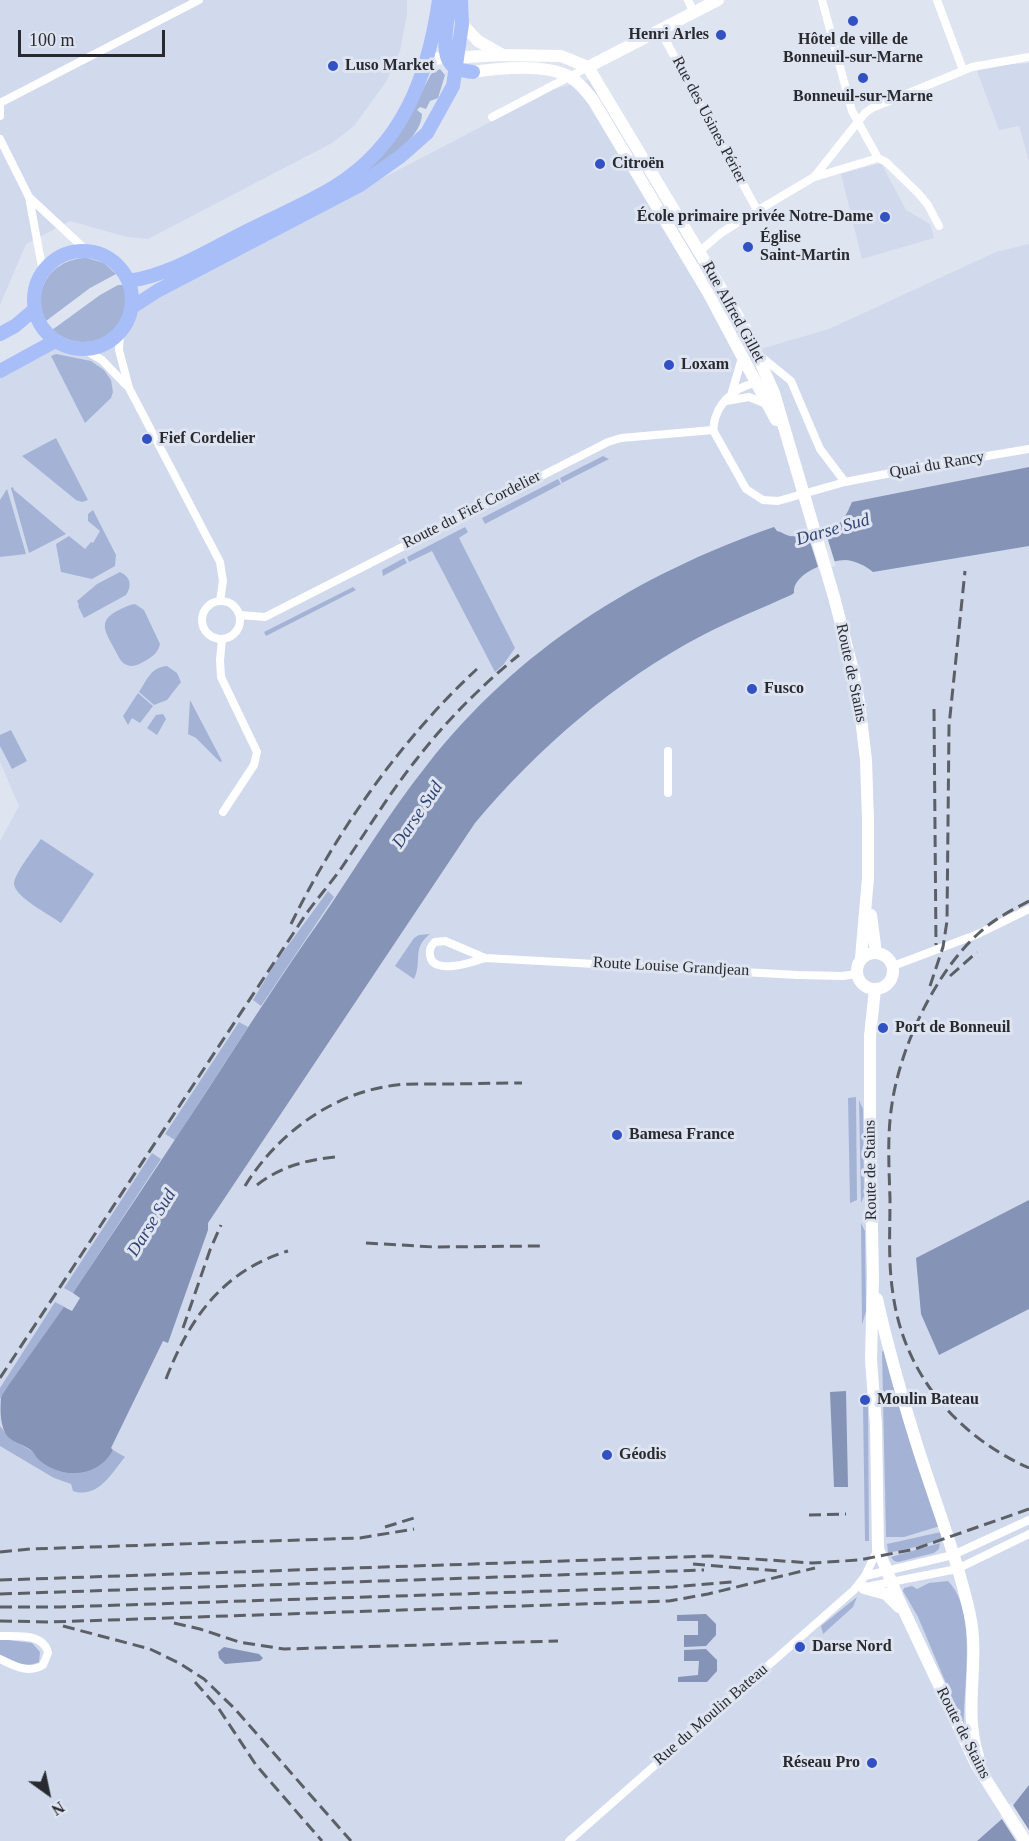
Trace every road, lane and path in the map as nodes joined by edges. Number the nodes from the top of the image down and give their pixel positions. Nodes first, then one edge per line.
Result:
1 (199, 0) edge
2 (439, 0) edge
3 (450, 0) edge
4 (461, 0) edge
5 (688, 0) edge
6 (718, 0) edge
7 (822, 0) edge
8 (937, 0) edge
9 (694, 13) junction
10 (462, 24) junction
11 (660, 30) junction
12 (502, 55) junction
13 (1029, 57) edge
14 (428, 59) junction
15 (453, 61) junction
16 (588, 67) junction
17 (963, 70) junction
18 (472, 72) junction
19 (570, 77) junction
20 (453, 86) junction
21 (0, 103) edge
22 (0, 116) edge
23 (492, 117) dead end
24 (858, 121) junction
25 (0, 139) edge
26 (878, 158) junction
27 (813, 177) junction
28 (29, 197) junction
29 (757, 210) junction
30 (939, 226) dead end
31 (88, 252) junction
32 (699, 252) junction
33 (43, 272) junction
34 (128, 281) junction
35 (131, 308) junction
36 (35, 309) junction
37 (120, 333) junction
38 (0, 334) edge
39 (55, 341) junction
40 (85, 350) junction
41 (758, 354) junction
42 (742, 358) junction
43 (0, 371) edge
44 (756, 383) junction
45 (129, 388) junction
46 (732, 392) junction
47 (771, 399) junction
48 (726, 401) junction
49 (713, 430) junction
50 (1029, 449) edge
51 (798, 473) joint
52 (845, 482) junction
53 (220, 601) junction
54 (240, 615) junction
55 (222, 639) junction
56 (668, 751) dead end
57 (668, 793) dead end
58 (223, 812) dead end
59 (868, 878) junction
60 (1029, 909) edge
61 (876, 952) junction
62 (485, 958) junction
63 (861, 958) junction
64 (893, 966) junction
65 (857, 974) junction
66 (875, 989) junction
67 (873, 1278) junction
68 (1029, 1520) edge
69 (1029, 1534) edge
70 (878, 1549) junction
71 (954, 1555) junction
72 (957, 1569) junction
73 (889, 1577) junction
74 (861, 1585) junction
75 (905, 1612) junction
76 (0, 1636) edge
77 (0, 1659) edge
78 (999, 1800) junction
79 (569, 1841) edge
80 (1025, 1841) edge

1 - 21 street
2 - 14 main road
3 - 15 main road
4 - 10 main road
5 - 9 street
6 - 9 main road
7 - 24 street
8 - 17 street
9 - 11 main road
10 - 12 main road
10 - 15 main road
11 - 16 main road
11 - 29 street, Rue des Usines Périer
12 - 15 main road
12 - 16 main road
13 - 17 street
14 - 15 main road
14 - 34 main road
15 - 18 main road
15 - 20 main road
16 - 19 street
16 - 32 main road, Rue Alfred Gillet
17 - 24 street
18 - 19 main road
18 - 20 main road
19 - 23 street
19 - 42 main road, Rue Alfred Gillet
20 - 35 main road
21 - 22 street
24 - 26 street
24 - 27 street
25 - 28 street
26 - 27 street
26 - 30 street
27 - 29 street
28 - 31 street
28 - 33 street
29 - 32 street
31 - 33 main road
31 - 34 main road
32 - 41 main road, Rue Alfred Gillet
33 - 36 main road
34 - 35 main road
35 - 37 main road
36 - 38 main road
36 - 39 main road
37 - 40 main road
37 - 45 street
39 - 40 main road
39 - 43 main road
40 - 45 street
41 - 47 main road, Rue Alfred Gillet
41 - 52 street
42 - 44 main road, Rue Alfred Gillet
42 - 46 street
44 - 46 street
44 - 47 main road, Rue Alfred Gillet
45 - 53 street
46 - 48 street
47 - 48 street
47 - 51 main road, Rue Alfred Gillet
48 - 49 street
49 - 52 street, Quai du Rancy
49 - 54 street, Route du Fief Cordelier
50 - 52 street, Quai du Rancy
51 - 59 main road, Route de Stains
53 - 54 street
53 - 55 street
54 - 55 street
55 - 58 street
56 - 57 street
59 - 61 main road, Route de Stains
59 - 63 main road, Route de Stains
60 - 64 street
61 - 63 main road
61 - 64 main road
62 - 62 street, Route Louise Grandjean
62 - 65 street, Route Louise Grandjean
63 - 65 main road
64 - 66 main road
65 - 66 main road
66 - 67 main road, Route de Stains
67 - 70 main road, Route de Stains
67 - 71 main road, Route de Stains
68 - 71 street
69 - 72 street
70 - 73 main road, Route de Stains
70 - 74 street
71 - 72 main road, Route de Stains
71 - 73 street
72 - 73 street
72 - 78 main road, Route de Stains
73 - 74 street
73 - 75 main road, Route de Stains
74 - 75 main road
74 - 79 street, Rue du Moulin Bateau
75 - 78 main road, Route de Stains
76 - 77 street
78 - 80 main road

